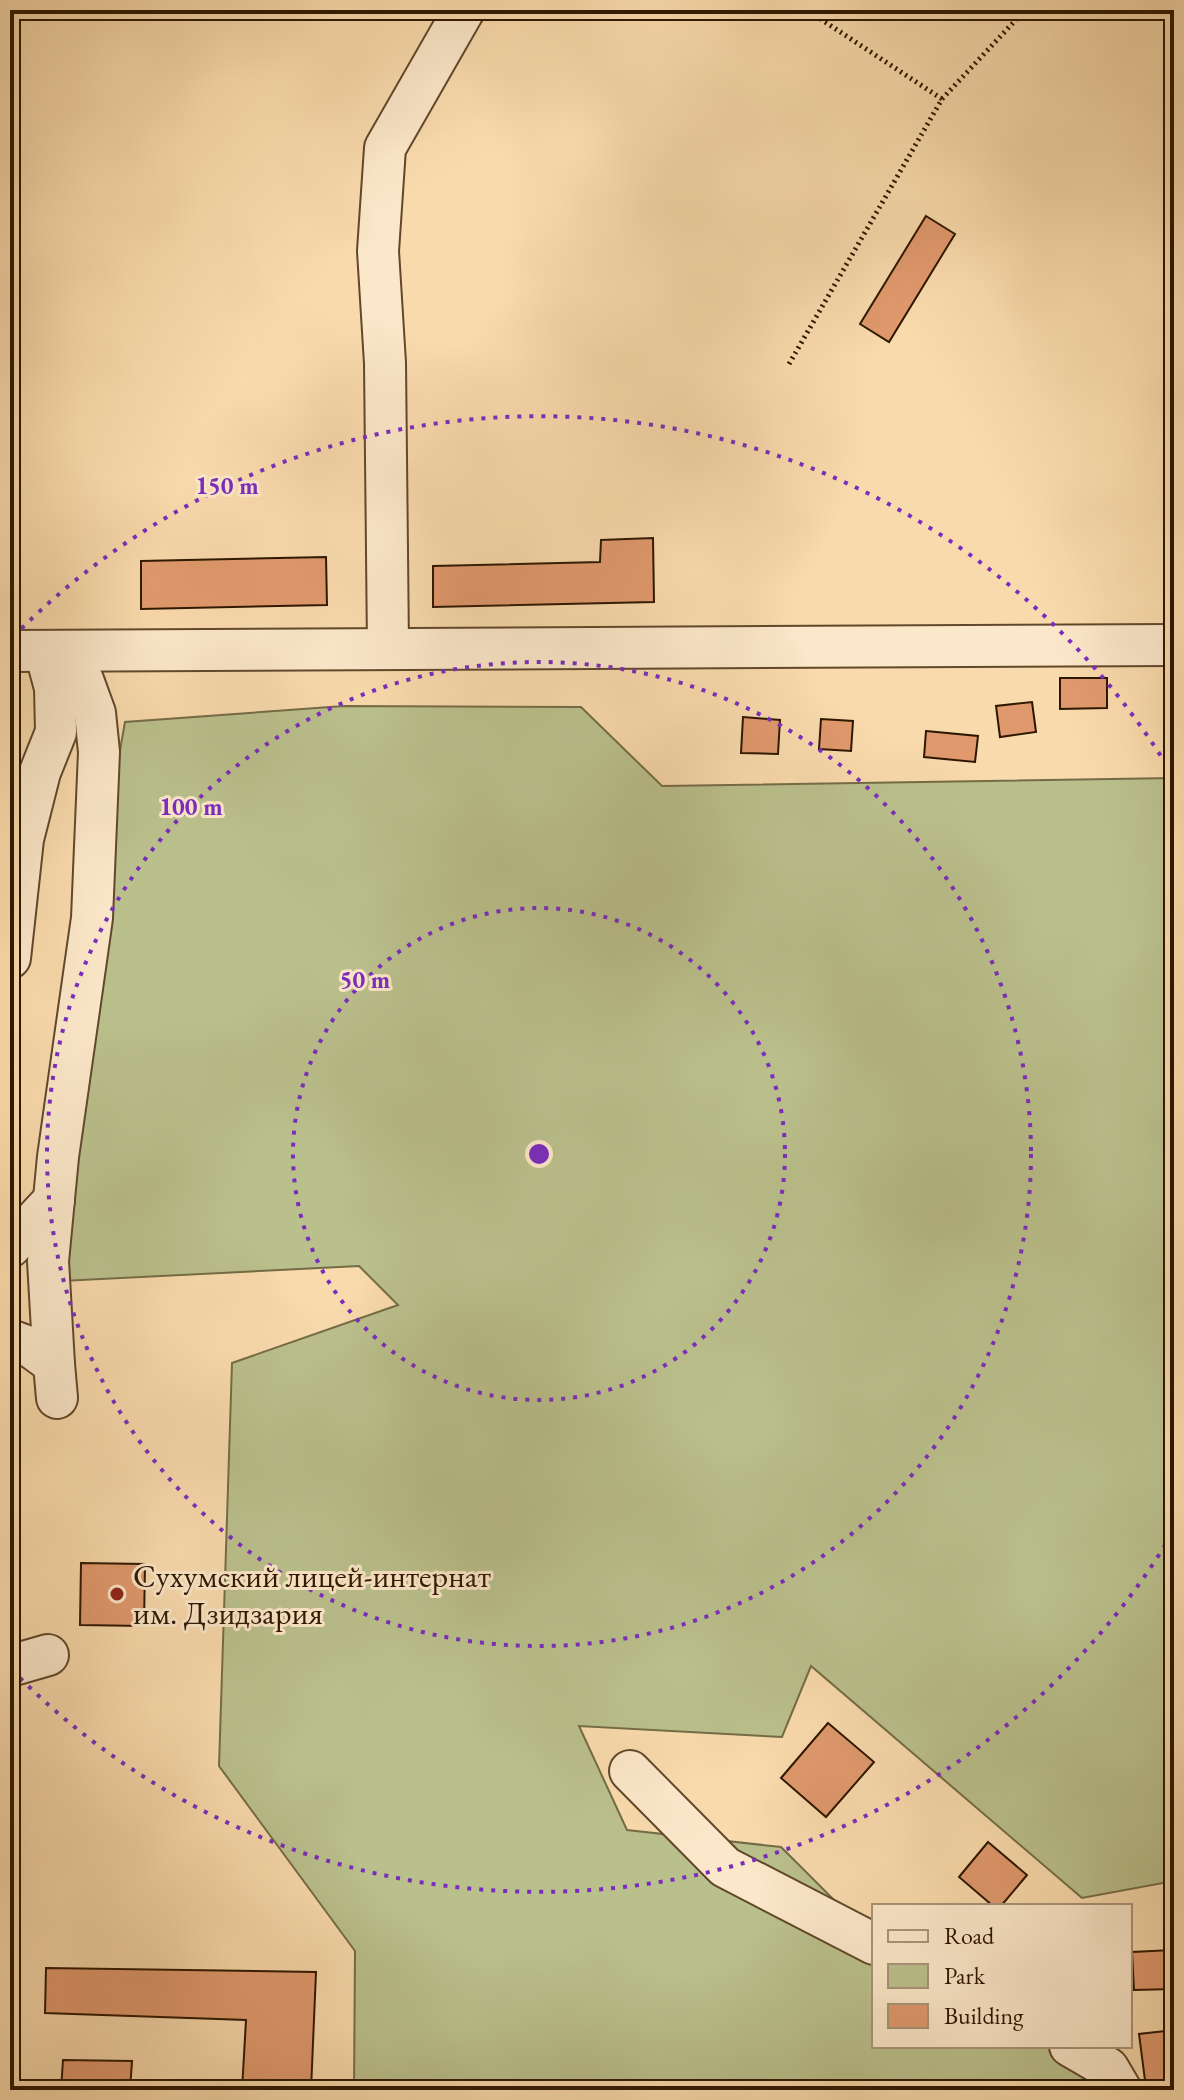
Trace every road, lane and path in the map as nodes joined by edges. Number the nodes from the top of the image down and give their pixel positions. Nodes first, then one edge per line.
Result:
1 (464, 10) edge
2 (807, 10) edge
3 (1025, 10) edge
4 (942, 99) junction
5 (789, 364) dead end
6 (1174, 645) edge
7 (388, 646) junction
8 (28, 651) edge
9 (10, 958) edge
10 (54, 1200) junction
11 (10, 1247) edge
12 (10, 1340) edge
13 (48, 1655) dead end
14 (10, 1666) edge
15 (630, 1771) dead end
16 (872, 1943) edge
17 (1073, 2048) edge
18 (1121, 2090) edge

1 - 7 street
2 - 4 path
3 - 4 path
4 - 5 path
6 - 7 street
7 - 8 street
8 - 9 street
8 - 10 street
10 - 11 street
10 - 12 street
13 - 14 street
15 - 16 street
17 - 18 street

